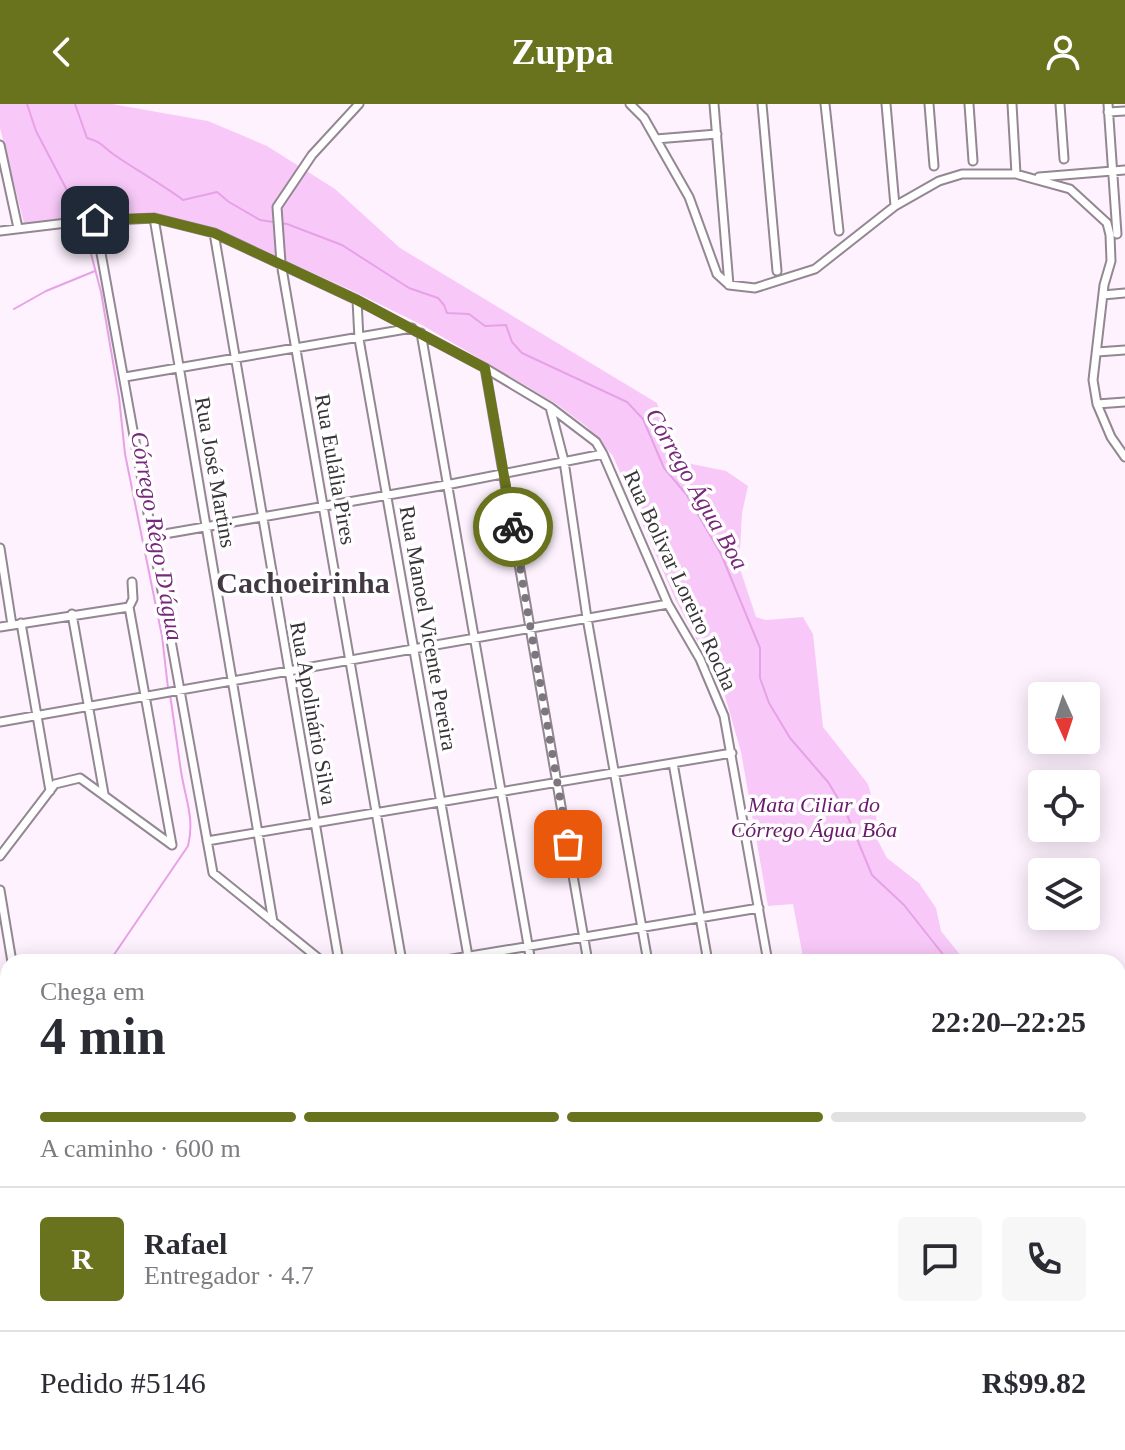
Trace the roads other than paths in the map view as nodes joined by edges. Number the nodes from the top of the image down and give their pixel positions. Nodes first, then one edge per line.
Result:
1 (359, 104) edge
2 (630, 104) edge
3 (714, 104) edge
4 (762, 104) edge
5 (825, 104) edge
6 (886, 104) edge
7 (929, 104) edge
8 (969, 104) edge
9 (1012, 104) edge
10 (1060, 104) edge
11 (1108, 108) edge
12 (1125, 111) edge
13 (717, 134) junction
14 (656, 139) junction
15 (1, 151) edge
16 (1064, 159) dead end
17 (973, 161) dead end
18 (934, 166) dead end
19 (1112, 170) junction
20 (1125, 170) edge
21 (1016, 174) junction
22 (1037, 178) junction
23 (895, 206) junction
24 (154, 218) junction
25 (91, 220) junction
26 (18, 228) junction
27 (0, 231) edge
28 (839, 231) dead end
29 (214, 233) junction
30 (1117, 234) edge
31 (281, 263) junction
32 (777, 271) dead end
33 (729, 285) junction
34 (1125, 293) edge
35 (1103, 295) junction
36 (357, 300) junction
37 (412, 328) junction
38 (421, 333) junction
39 (359, 339) junction
40 (296, 350) junction
41 (1125, 350) edge
42 (1097, 352) junction
43 (236, 359) junction
44 (180, 368) junction
45 (485, 368) junction
46 (125, 377) junction
47 (1125, 402) edge
48 (1097, 404) junction
49 (550, 407) junction
50 (1122, 448) edge
51 (603, 454) junction
52 (1125, 457) edge
53 (564, 461) junction
54 (505, 474) junction
55 (446, 485) junction
56 (387, 496) junction
57 (323, 507) junction
58 (262, 517) junction
59 (207, 526) junction
60 (153, 536) junction
61 (0, 548) edge
62 (132, 582) dead end
63 (668, 604) junction
64 (129, 607) junction
65 (72, 614) junction
66 (587, 618) junction
67 (16, 624) junction
68 (0, 627) edge
69 (530, 628) junction
70 (474, 638) junction
71 (414, 649) junction
72 (351, 660) junction
73 (289, 671) junction
74 (233, 680) junction
75 (178, 690) junction
76 (144, 696) junction
77 (88, 705) junction
78 (37, 715) junction
79 (0, 722) edge
80 (732, 753) junction
81 (673, 763) junction
82 (614, 773) junction
83 (557, 782) junction
84 (50, 791) junction
85 (501, 792) junction
86 (104, 794) junction
87 (441, 802) junction
88 (377, 813) junction
89 (315, 823) junction
90 (258, 833) junction
91 (207, 841) junction
92 (0, 856) edge
93 (0, 890) edge
94 (759, 908) junction
95 (700, 918) junction
96 (273, 922) junction
97 (642, 928) junction
98 (584, 937) junction
99 (528, 946) junction
100 (11, 954) edge
101 (313, 954) edge
102 (338, 954) edge
103 (401, 954) edge
104 (468, 954) edge
105 (492, 954) edge
106 (530, 954) edge
107 (587, 954) edge
108 (647, 954) edge
109 (707, 954) edge
110 (767, 954) edge

1 - 31 street, Rua Eulália Pires
2 - 14 street
3 - 13 street
4 - 32 street
5 - 28 street
6 - 23 street
7 - 18 street
8 - 17 street
9 - 21 street
10 - 16 street
11 - 12 street
11 - 19 street
13 - 14 street
13 - 33 street
14 - 33 street
15 - 26 street
19 - 20 street
19 - 22 street
19 - 30 street
21 - 22 street
21 - 23 street
22 - 30 street
23 - 33 street
24 - 25 street, Rua Bolivar Loreiro Rocha
24 - 29 street, Rua Bolivar Loreiro Rocha
24 - 44 street, Rua José Martins
25 - 26 street, Rua Bolivar Loreiro Rocha
25 - 46 street
26 - 27 street, Rua Bolivar Loreiro Rocha
29 - 31 street, Rua Bolivar Loreiro Rocha
29 - 43 street, Rua Apolinário Silva
30 - 35 street
31 - 36 street, Rua Bolivar Loreiro Rocha
31 - 40 street, Rua Eulália Pires
34 - 35 street
35 - 42 street
36 - 37 street, Rua Bolivar Loreiro Rocha
36 - 39 street, Rua Manoel Vicente Pereira
37 - 38 street, Rua Bolivar Loreiro Rocha
37 - 39 street
38 - 45 street, Rua Bolivar Loreiro Rocha
38 - 55 street
39 - 40 street
39 - 56 street, Rua Manoel Vicente Pereira
40 - 43 street
40 - 57 street, Rua Eulália Pires
41 - 42 street
42 - 48 street
43 - 44 street
43 - 58 street, Rua Apolinário Silva
44 - 46 street
44 - 59 street, Rua José Martins
45 - 49 street, Rua Bolivar Loreiro Rocha
45 - 54 street
46 - 60 street
47 - 48 street
48 - 50 street
49 - 51 street, Rua Bolivar Loreiro Rocha
49 - 53 street
50 - 52 street
51 - 53 street
51 - 63 street, Rua Bolivar Loreiro Rocha
53 - 54 street
53 - 66 street
54 - 55 street
54 - 69 street
55 - 56 street
55 - 70 street
56 - 57 street
56 - 71 street, Rua Manoel Vicente Pereira
57 - 58 street
57 - 72 street, Rua Eulália Pires
58 - 59 street
58 - 73 street, Rua Apolinário Silva
59 - 60 street
59 - 74 street, Rua José Martins
60 - 75 street
61 - 67 street
62 - 64 street
63 - 66 street
63 - 80 street, Rua Bolivar Loreiro Rocha
64 - 65 street
64 - 76 street
65 - 67 street
65 - 77 street
66 - 69 street
66 - 82 street
67 - 68 street
67 - 78 street
69 - 70 street
69 - 83 street
70 - 71 street
70 - 85 street
71 - 72 street
71 - 87 street, Rua Manoel Vicente Pereira
72 - 73 street
72 - 88 street, Rua Eulália Pires
73 - 74 street
73 - 89 street, Rua Apolinário Silva
74 - 75 street
74 - 90 street, Rua José Martins
75 - 76 street
75 - 91 street
76 - 77 street
76 - 86 street
77 - 78 street
77 - 86 street
78 - 79 street
78 - 84 street
80 - 81 street
80 - 94 street, Rua Bolivar Loreiro Rocha
81 - 82 street
81 - 95 street
82 - 83 street
82 - 97 street
83 - 85 street
83 - 98 street
84 - 86 street
84 - 92 street
85 - 87 street
85 - 99 street
87 - 88 street
87 - 104 street, Rua Manoel Vicente Pereira
88 - 89 street
88 - 103 street, Rua Eulália Pires
89 - 90 street
89 - 102 street, Rua Apolinário Silva
90 - 91 street
90 - 96 street, Rua José Martins
91 - 96 street
93 - 100 street
94 - 95 street
94 - 110 street, Rua Bolivar Loreiro Rocha
95 - 97 street
95 - 109 street
96 - 101 street
97 - 98 street
97 - 108 street
98 - 99 street
98 - 107 street
99 - 105 street
99 - 106 street

